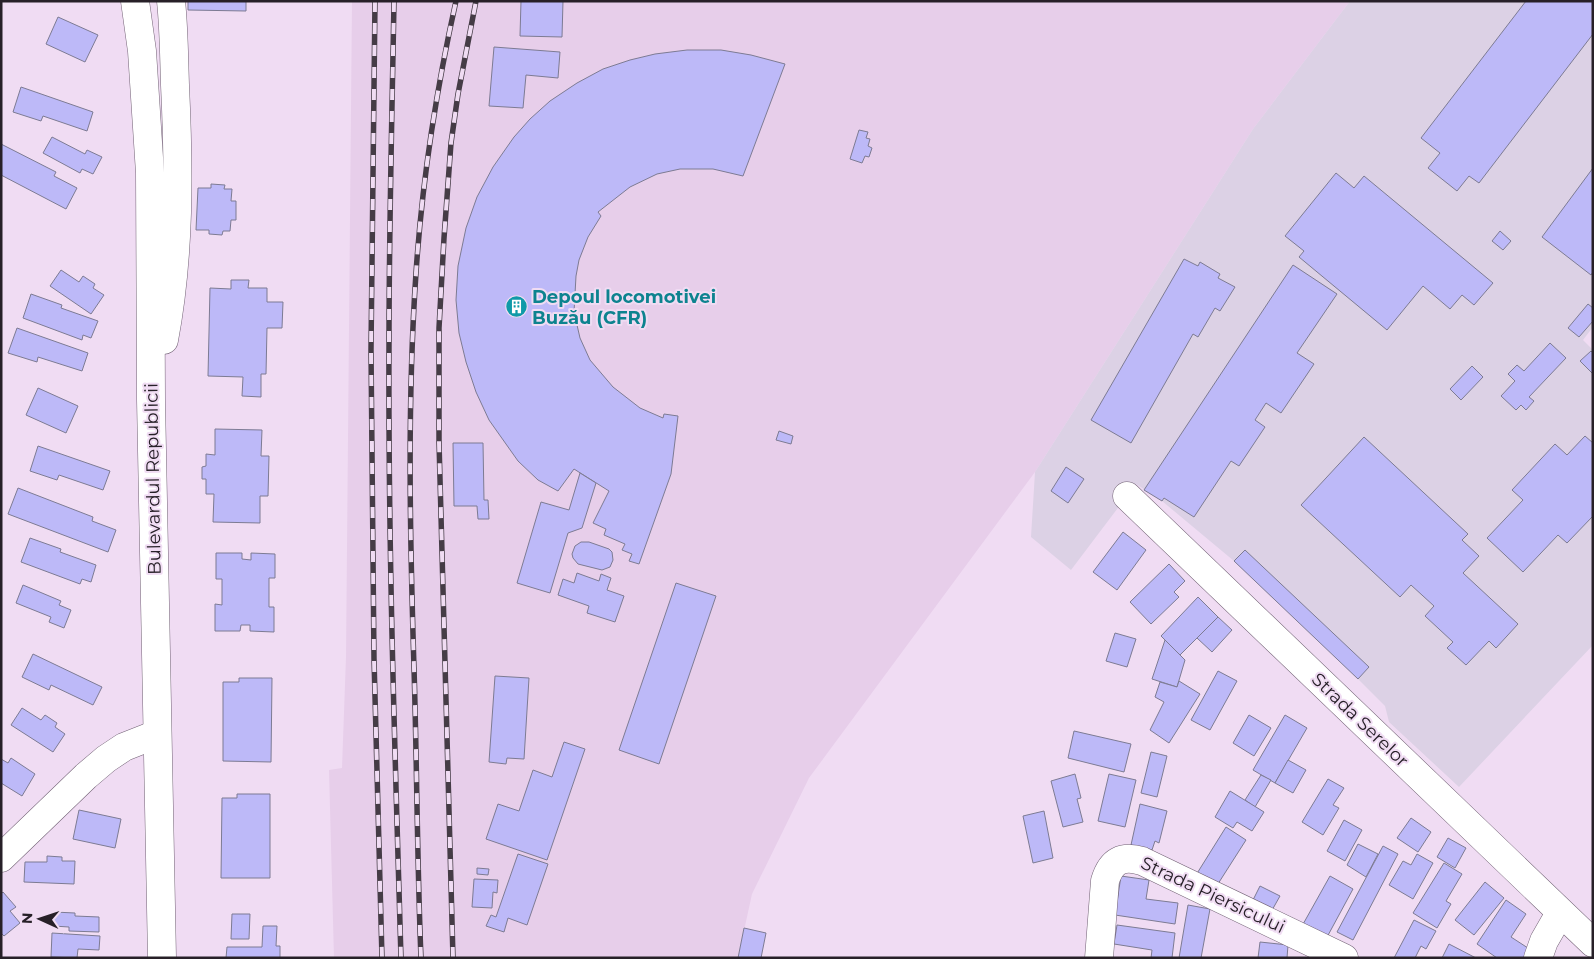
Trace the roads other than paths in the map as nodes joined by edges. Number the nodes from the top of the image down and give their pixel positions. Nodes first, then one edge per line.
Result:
1 (135, 1) edge
2 (171, 1) edge
3 (151, 400) junction
4 (1127, 496) dead end
5 (157, 734) junction
6 (1, 858) edge
7 (1560, 913) junction
8 (1593, 943) edge
9 (162, 958) edge
10 (1099, 958) edge
11 (1344, 958) edge
12 (1538, 958) edge

1 - 3 main road, Bulevardul Republicii
2 - 3 main road
3 - 5 main road, Bulevardul Republicii
4 - 7 main road, Strada Serelor
5 - 6 main road
5 - 9 main road, Bulevardul Republicii
7 - 8 main road, Strada Serelor
7 - 12 main road
10 - 11 main road, Strada Piersicului

